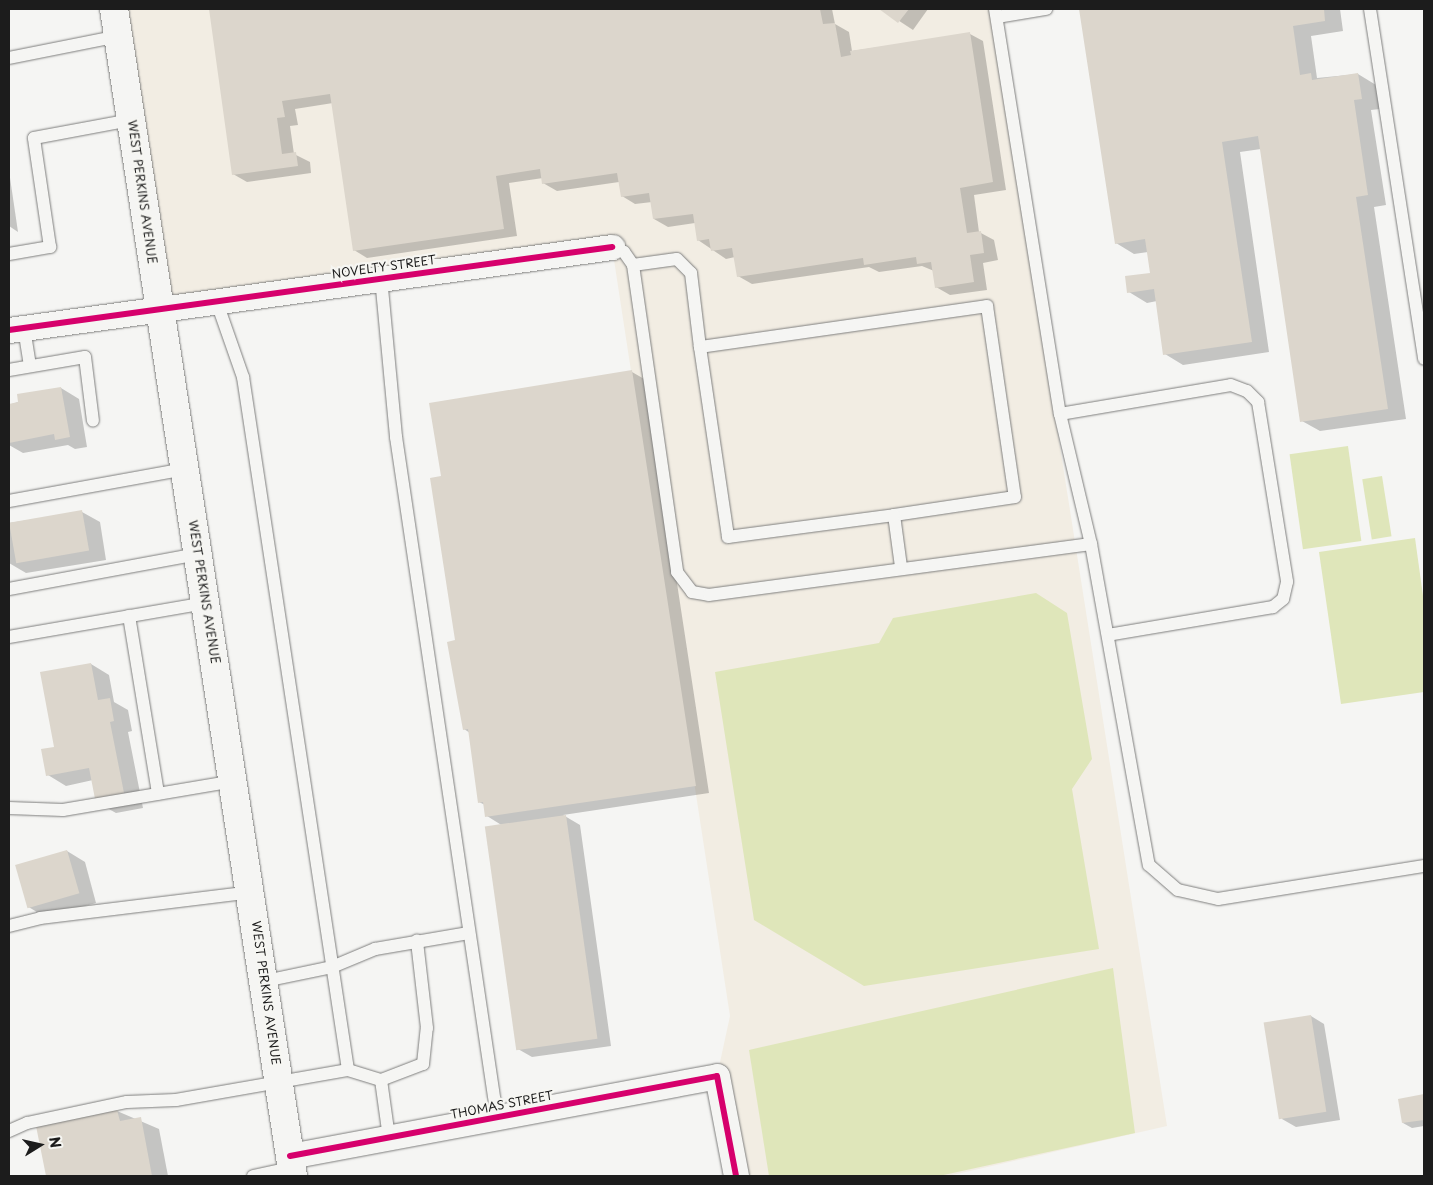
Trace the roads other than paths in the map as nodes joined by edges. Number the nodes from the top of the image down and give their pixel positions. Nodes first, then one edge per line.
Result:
1 (114, 9) edge
2 (1046, 9) edge
3 (1370, 9) edge
4 (996, 13) edge
5 (119, 36) junction
6 (9, 58) edge
7 (131, 120) junction
8 (612, 247) joint
9 (9, 254) edge
10 (633, 265) junction
11 (381, 278) junction
12 (216, 300) junction
13 (159, 308) junction
14 (17, 329) edge
15 (700, 346) junction
16 (1424, 359) edge
17 (30, 366) junction
18 (9, 370) edge
19 (1060, 414) junction
20 (94, 421) dead end
21 (185, 469) junction
22 (9, 501) edge
23 (894, 514) junction
24 (1091, 544) junction
25 (198, 554) junction
26 (901, 567) junction
27 (9, 589) edge
28 (206, 603) junction
29 (129, 616) junction
30 (1108, 635) junction
31 (9, 637) edge
32 (234, 781) junction
33 (158, 794) junction
34 (9, 808) edge
35 (1424, 866) edge
36 (252, 892) junction
37 (9, 926) edge
38 (470, 933) junction
39 (417, 941) junction
40 (332, 967) junction
41 (265, 981) junction
42 (348, 1070) junction
43 (279, 1080) junction
44 (381, 1080) junction
45 (497, 1118) junction
46 (9, 1131) edge
47 (389, 1138) junction
48 (292, 1167) edge
49 (253, 1176) edge
50 (736, 1176) edge

1 - 5 main road, WEST PERKINS AVENUE
2 - 4 lane
3 - 16 lane
4 - 19 lane
5 - 6 lane
5 - 7 main road, WEST PERKINS AVENUE
7 - 9 lane
7 - 13 main road, WEST PERKINS AVENUE
8 - 10 lane
8 - 11 street, NOVELTY STREET
10 - 15 lane
10 - 26 lane
11 - 12 street, NOVELTY STREET
11 - 38 lane
12 - 13 street, NOVELTY STREET
12 - 40 lane
13 - 14 street, NOVELTY STREET
13 - 21 main road, WEST PERKINS AVENUE
14 - 17 lane
15 - 23 lane
15 - 23 lane
17 - 18 lane
17 - 20 lane
19 - 24 lane
19 - 30 lane
21 - 22 lane
21 - 25 main road, WEST PERKINS AVENUE
23 - 26 lane
24 - 26 lane
24 - 30 lane
25 - 27 lane
25 - 28 main road, WEST PERKINS AVENUE
28 - 29 lane
28 - 32 main road, WEST PERKINS AVENUE
29 - 31 lane
29 - 33 lane
30 - 35 lane
32 - 33 lane
32 - 36 main road, WEST PERKINS AVENUE
33 - 34 lane
36 - 37 lane
36 - 41 main road, WEST PERKINS AVENUE
38 - 39 lane
38 - 45 lane
39 - 40 lane
39 - 44 lane
40 - 41 lane
40 - 42 lane
41 - 43 main road, WEST PERKINS AVENUE
42 - 43 lane
42 - 44 lane
43 - 46 lane
43 - 48 main road, WEST PERKINS AVENUE
44 - 47 lane
45 - 47 street, THOMAS STREET
45 - 50 street, THOMAS STREET
47 - 48 street, THOMAS STREET
48 - 49 lane

